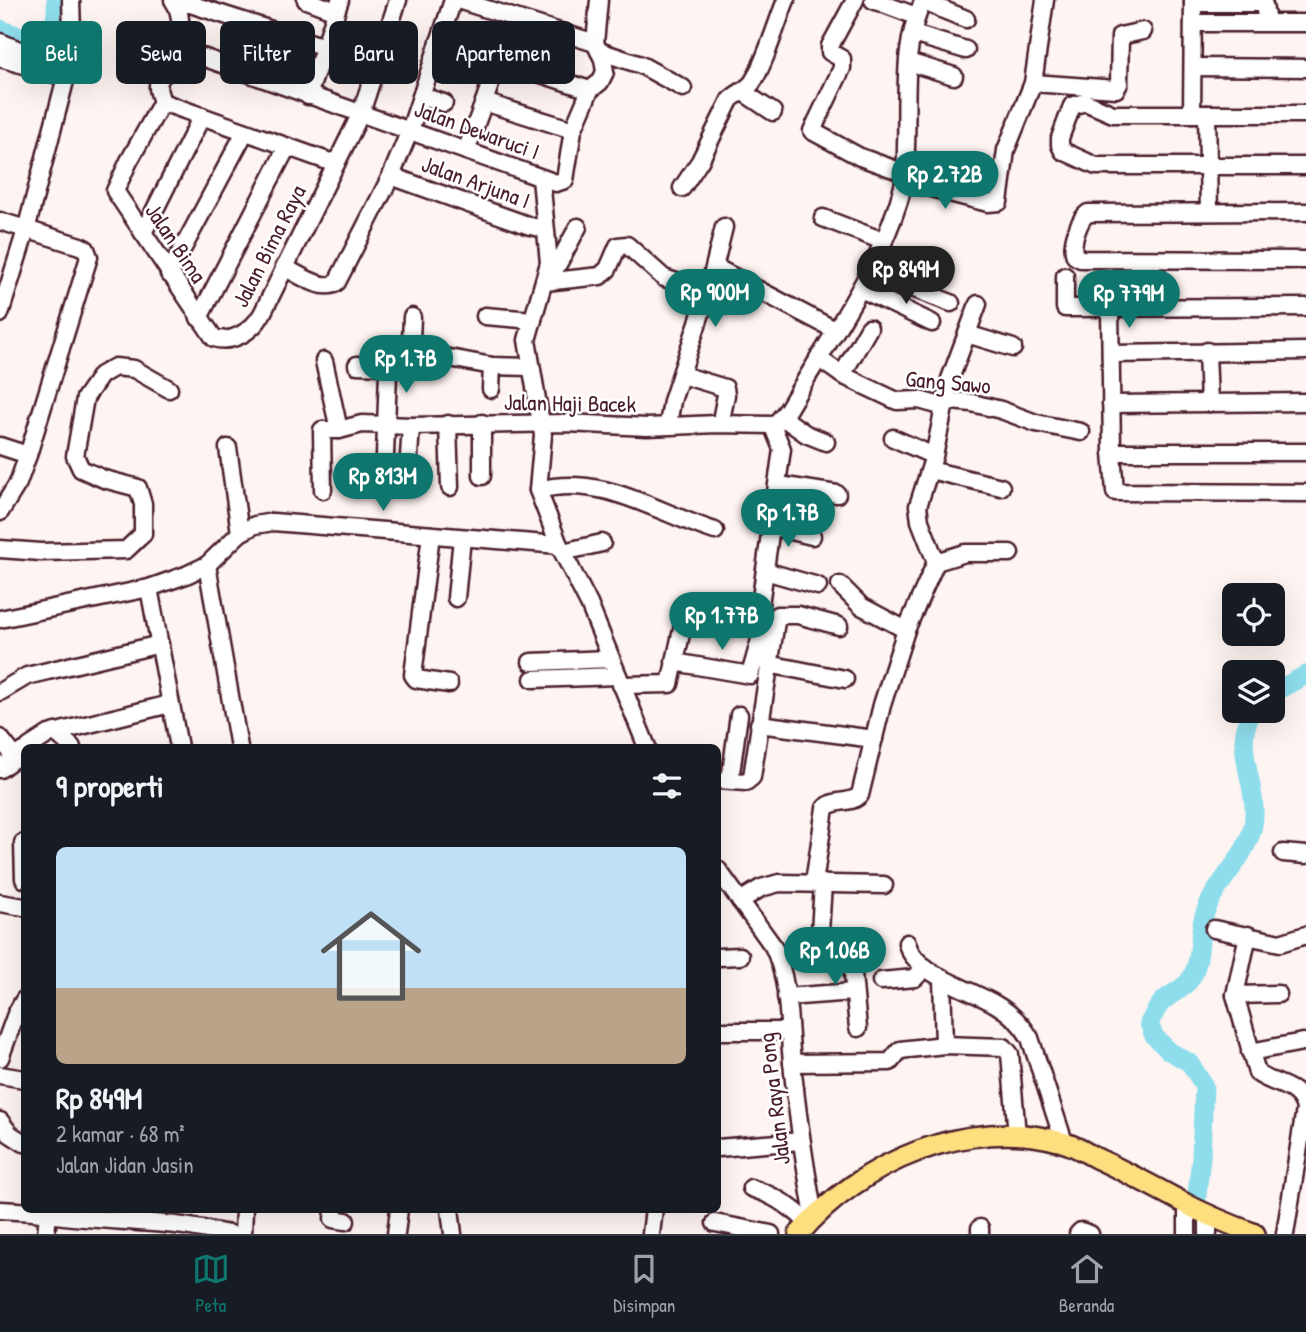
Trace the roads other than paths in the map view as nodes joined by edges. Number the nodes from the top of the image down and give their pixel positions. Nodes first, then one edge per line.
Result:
1 (71, 0) edge
2 (306, 0) edge
3 (398, 0) edge
4 (455, 0) edge
5 (600, 0) edge
6 (786, 0) edge
7 (855, 0) edge
8 (1045, 0) edge
9 (879, 1) edge
10 (1193, 1) edge
11 (175, 2) edge
12 (338, 6) edge
13 (921, 6) edge
14 (966, 19) dead end
15 (177, 21) edge
16 (447, 21) edge
17 (1267, 22) junction
18 (1194, 23) junction
19 (1306, 23) edge
20 (1143, 31) dead end
21 (913, 34) junction
22 (0, 42) edge
23 (325, 47) junction
24 (596, 47) junction
25 (966, 50) dead end
26 (206, 58) edge
27 (908, 62) junction
28 (1, 64) edge
29 (432, 64) edge
30 (1193, 67) junction
31 (1306, 68) edge
32 (954, 76) dead end
33 (1033, 83) junction
34 (159, 84) edge
35 (490, 84) edge
36 (571, 84) edge
37 (683, 88) dead end
38 (590, 90) junction
39 (743, 92) junction
40 (309, 96) junction
41 (422, 96) junction
42 (162, 102) junction
43 (484, 102) junction
44 (444, 103) dead end
45 (773, 112) dead end
46 (361, 113) junction
47 (1200, 114) junction
48 (1306, 114) edge
49 (202, 116) junction
50 (411, 130) junction
51 (573, 130) junction
52 (245, 132) junction
53 (287, 147) junction
54 (466, 151) junction
55 (336, 164) junction
56 (1306, 166) edge
57 (1208, 167) junction
58 (391, 176) junction
59 (905, 177) junction
60 (541, 178) junction
61 (682, 188) dead end
62 (1209, 212) junction
63 (1306, 212) edge
64 (823, 218) dead end
65 (0, 221) edge
66 (578, 227) dead end
67 (724, 227) dead end
68 (26, 229) junction
69 (545, 229) junction
70 (143, 233) junction
71 (883, 242) junction
72 (1306, 260) edge
73 (284, 267) junction
74 (715, 267) junction
75 (870, 272) junction
76 (169, 274) junction
77 (1065, 276) dead end
78 (546, 279) junction
79 (861, 289) junction
80 (708, 292) junction
81 (951, 303) dead end
82 (978, 304) dead end
83 (1110, 307) junction
84 (1306, 307) edge
85 (0, 314) edge
86 (485, 316) dead end
87 (412, 317) dead end
88 (199, 318) junction
89 (533, 320) junction
90 (932, 323) dead end
91 (869, 328) dead end
92 (835, 330) junction
93 (967, 334) junction
94 (231, 338) joint
95 (1013, 348) dead end
96 (1208, 351) junction
97 (1306, 351) edge
98 (1111, 354) junction
99 (439, 356) dead end
100 (818, 358) junction
101 (324, 361) dead end
102 (357, 365) dead end
103 (492, 366) junction
104 (531, 367) junction
105 (389, 369) junction
106 (682, 375) junction
107 (842, 375) junction
108 (169, 389) dead end
109 (491, 389) dead end
110 (1209, 402) junction
111 (1306, 402) edge
112 (944, 404) junction
113 (1111, 404) junction
114 (722, 415) dead end
115 (448, 424) junction
116 (482, 424) junction
117 (542, 424) junction
118 (387, 425) junction
119 (668, 425) junction
120 (778, 425) junction
121 (411, 426) junction
122 (331, 430) junction
123 (1081, 432) dead end
124 (893, 438) dead end
125 (825, 442) dead end
126 (0, 446) edge
127 (228, 448) dead end
128 (1112, 452) junction
129 (1306, 452) edge
130 (28, 455) junction
131 (932, 463) junction
132 (482, 476) dead end
133 (384, 483) dead end
134 (779, 485) junction
135 (407, 486) dead end
136 (450, 487) dead end
137 (1001, 487) dead end
138 (323, 490) dead end
139 (538, 491) junction
140 (837, 492) dead end
141 (1306, 493) edge
142 (0, 512) edge
143 (771, 526) junction
144 (715, 531) dead end
145 (240, 533) junction
146 (431, 535) junction
147 (812, 536) dead end
148 (462, 538) junction
149 (602, 543) dead end
150 (0, 549) edge
151 (561, 549) junction
152 (1010, 553) dead end
153 (936, 562) junction
154 (207, 565) junction
155 (765, 571) junction
156 (840, 585) dead end
157 (818, 586) dead end
158 (149, 588) junction
159 (456, 598) dead end
160 (756, 614) junction
161 (0, 619) edge
162 (839, 626) dead end
163 (906, 630) junction
164 (160, 644) junction
165 (611, 659) junction
166 (531, 662) dead end
167 (674, 662) junction
168 (768, 664) junction
169 (533, 679) dead end
170 (845, 679) dead end
171 (620, 680) junction
172 (449, 684) dead end
173 (0, 692) edge
174 (170, 704) junction
175 (739, 715) dead end
176 (759, 724) junction
177 (55, 732) junction
178 (0, 738) edge
179 (874, 739) junction
180 (34, 744) edge
181 (69, 744) edge
182 (177, 744) edge
183 (238, 744) edge
184 (646, 744) edge
185 (20, 754) edge
186 (0, 769) edge
187 (724, 780) edge
188 (1283, 853) dead end
189 (1306, 855) edge
190 (721, 874) edge
191 (819, 883) junction
192 (884, 885) dead end
193 (740, 901) junction
194 (0, 903) edge
195 (21, 906) edge
196 (1214, 929) dead end
197 (820, 932) dead end
198 (1248, 935) junction
199 (1306, 935) edge
200 (850, 943) dead end
201 (907, 943) dead end
202 (740, 956) dead end
203 (721, 957) edge
204 (925, 967) junction
205 (942, 978) junction
206 (881, 981) dead end
207 (854, 992) junction
208 (1235, 995) junction
209 (1278, 995) dead end
210 (786, 997) junction
211 (21, 1005) edge
212 (858, 1028) dead end
213 (721, 1031) edge
214 (789, 1031) junction
215 (1303, 1042) dead end
216 (944, 1045) junction
217 (1250, 1052) junction
218 (0, 1058) edge
219 (792, 1063) junction
220 (0, 1075) edge
221 (21, 1078) edge
222 (0, 1121) edge
223 (1017, 1135) junction
224 (21, 1141) edge
225 (800, 1141) junction
226 (1064, 1142) junction
227 (721, 1148) edge
228 (751, 1188) dead end
229 (0, 1210) edge
230 (21, 1211) edge
231 (39, 1213) edge
232 (68, 1213) edge
233 (244, 1213) edge
234 (398, 1213) edge
235 (450, 1213) edge
236 (654, 1213) edge
237 (1199, 1215) edge
238 (151, 1216) edge
239 (337, 1216) edge
240 (315, 1218) dead end
241 (715, 1223) dead end
242 (807, 1224) edge
243 (86, 1226) edge
244 (117, 1228) edge
245 (176, 1229) edge
246 (46, 1234) edge
247 (230, 1234) edge
248 (243, 1234) edge
249 (396, 1234) edge
250 (453, 1234) edge
251 (652, 1234) edge
252 (771, 1234) edge
253 (1078, 1234) edge
254 (1090, 1234) edge
255 (1186, 1234) edge
256 (1255, 1234) edge
257 (1285, 1234) edge

1 - 22 street
2 - 12 street
3 - 46 street, Jalan Bima Raya
4 - 16 street
4 - 24 street
5 - 24 street
6 - 39 street
7 - 59 street
8 - 33 street
9 - 13 street
10 - 17 street
10 - 18 street
11 - 15 street
11 - 23 street
12 - 23 street
13 - 14 street
13 - 21 street
17 - 18 street
17 - 19 street
18 - 30 street
20 - 33 street
21 - 25 street
21 - 27 street
23 - 40 street
24 - 37 street
24 - 38 street
26 - 40 street, Jalan Dewaruci I
27 - 32 street
27 - 59 street
28 - 68 street
29 - 41 street
30 - 31 street
30 - 47 street
33 - 59 street
34 - 42 street
35 - 43 street, Jalan Dewaruci I
36 - 38 street
38 - 51 street
39 - 45 street
39 - 61 street
40 - 46 street, Jalan Dewaruci I
41 - 44 street
41 - 50 street
42 - 49 street, Jalan Bima Raya
42 - 70 street, Jalan Bima
43 - 51 street, Jalan Dewaruci I
43 - 54 street
46 - 50 street, Jalan Dewaruci I
46 - 55 street, Jalan Bima Raya
47 - 48 street
47 - 57 street
47 - 57 street
49 - 52 street, Jalan Bima Raya
49 - 70 street
50 - 54 street, Jalan Dewaruci I
50 - 58 street
51 - 60 street, Jalan Dewaruci I
52 - 53 street, Jalan Bima Raya
52 - 76 street
53 - 55 street, Jalan Bima Raya
53 - 88 street
54 - 60 street, Jalan Dewaruci I
55 - 73 street, Jalan Bima Raya
56 - 57 street
57 - 62 street
58 - 69 street, Jalan Arjuna I
58 - 73 street
59 - 71 street
60 - 69 street
62 - 63 street
62 - 72 street
64 - 71 street
65 - 68 street
66 - 78 street
67 - 74 street
68 - 85 street
68 - 130 street
69 - 78 street
70 - 76 street, Jalan Bima
71 - 75 street
73 - 94 street, Jalan Bima Raya
74 - 80 street
74 - 92 street
75 - 79 street
75 - 81 street
76 - 88 street, Jalan Bima
77 - 83 street
78 - 80 street
78 - 89 street
79 - 90 street
79 - 92 street
80 - 106 street
82 - 93 street
83 - 84 street
83 - 98 street
86 - 89 street
87 - 105 street
88 - 94 street, Jalan Bima
89 - 104 street
91 - 107 street
92 - 100 street
93 - 95 street
93 - 112 street
96 - 97 street
96 - 98 street
96 - 110 street
98 - 113 street
99 - 103 street
100 - 107 street, Gang Sawo
100 - 120 street
101 - 122 street
102 - 105 street
103 - 104 street
103 - 109 street
104 - 117 street
105 - 118 street
106 - 114 street
106 - 119 street
107 - 112 street, Gang Sawo
108 - 150 street
110 - 111 street
110 - 113 street
112 - 123 street, Gang Sawo
112 - 131 street
113 - 128 street
115 - 116 street, Jalan Haji Bacek
115 - 121 street, Jalan Haji Bacek
115 - 136 street
116 - 117 street, Jalan Haji Bacek
116 - 132 street
117 - 119 street, Jalan Haji Bacek
117 - 139 street
118 - 121 street, Jalan Haji Bacek
118 - 122 street, Jalan Haji Bacek
118 - 133 street
119 - 120 street, Jalan Haji Bacek
120 - 125 street
120 - 134 street
121 - 135 street
122 - 138 street
124 - 131 street
126 - 130 street
127 - 145 street
128 - 129 street
128 - 141 street
130 - 142 street
131 - 137 street
131 - 153 street
134 - 140 street
134 - 143 street
139 - 144 street
139 - 151 street
143 - 147 street
143 - 155 street
145 - 146 street
145 - 154 street
146 - 148 street
146 - 172 street
148 - 151 street
148 - 159 street
149 - 151 street
151 - 165 street
152 - 153 street
153 - 163 street
154 - 158 street
154 - 183 street
155 - 157 street
155 - 160 street
156 - 163 street
158 - 161 street
158 - 164 street
160 - 167 street
160 - 167 street
162 - 168 street
163 - 179 street
164 - 173 street
164 - 174 street
165 - 166 street
165 - 171 street
167 - 171 street
168 - 170 street
168 - 176 street
169 - 171 street
171 - 184 street
174 - 177 street
174 - 182 street
175 - 187 street
176 - 179 street
176 - 187 street
177 - 180 street
177 - 181 street
178 - 185 street
179 - 191 street
185 - 186 street
188 - 189 street
190 - 193 street, Jalan Raya Pong
191 - 192 street
191 - 193 street
191 - 197 street
193 - 210 street, Jalan Raya Pong
194 - 195 street
196 - 198 street
198 - 199 street
198 - 208 street
200 - 207 street
201 - 204 street
202 - 203 street
204 - 205 street
204 - 206 street
205 - 216 street
205 - 226 street
207 - 210 street
207 - 212 street
208 - 209 street
208 - 217 street
210 - 214 street, Jalan Raya Pong
211 - 218 street
213 - 214 street
214 - 219 street, Jalan Raya Pong
215 - 217 street
216 - 219 street
216 - 223 street
217 - 257 street
219 - 225 street, Jalan Raya Pong
220 - 221 street
222 - 224 street
223 - 226 main road
223 - 242 main road
225 - 227 street
225 - 242 street, Jalan Raya Pong
226 - 237 main road
228 - 242 street
229 - 230 street
231 - 246 street
232 - 243 street
233 - 248 street
234 - 249 street
235 - 250 street
236 - 251 street
237 - 255 street
237 - 256 main road
238 - 244 street
238 - 245 street
239 - 240 street
241 - 252 street
243 - 244 street
245 - 247 street
253 - 254 street

